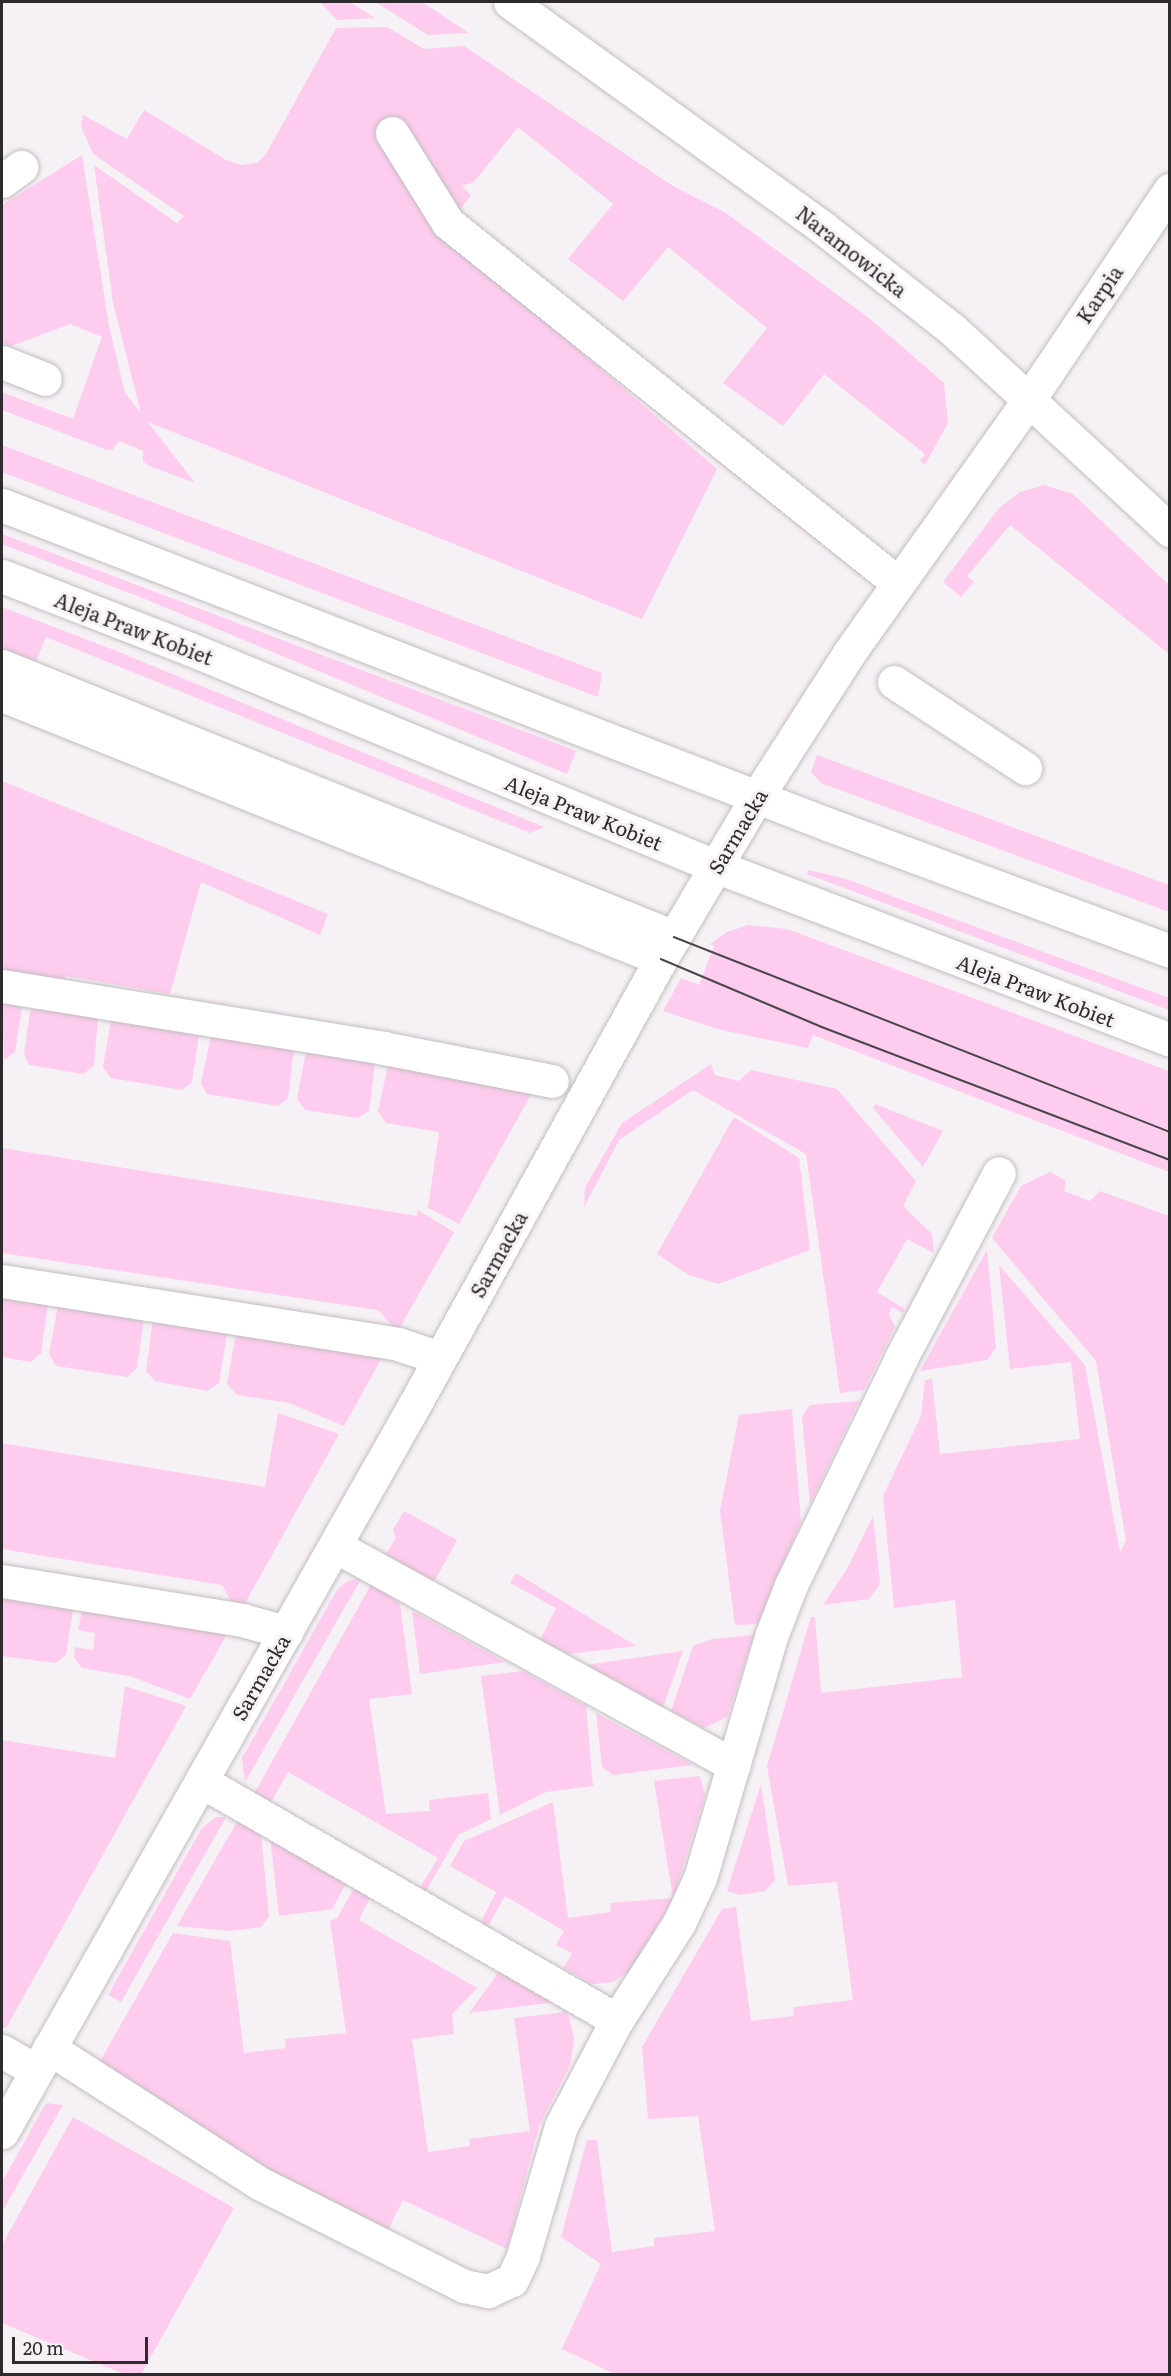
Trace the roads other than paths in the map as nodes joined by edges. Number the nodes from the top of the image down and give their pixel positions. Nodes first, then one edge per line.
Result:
1 (510, 2) edge
2 (392, 133) dead end
3 (1170, 190) edge
4 (2, 362) edge
5 (45, 379) dead end
6 (1030, 398) junction
7 (2, 505) edge
8 (1170, 530) edge
9 (2, 576) edge
10 (898, 583) junction
11 (2, 666) edge
12 (894, 682) dead end
13 (2, 695) edge
14 (1025, 768) dead end
15 (758, 795) junction
16 (715, 866) junction
17 (668, 948) junction
18 (1170, 951) edge
19 (2, 986) edge
20 (1170, 1040) edge
21 (552, 1081) dead end
22 (999, 1173) dead end
23 (2, 1281) edge
24 (440, 1358) junction
25 (335, 1546) junction
26 (2, 1581) edge
27 (286, 1632) junction
28 (734, 1765) junction
29 (201, 1781) junction
30 (617, 2020) junction
31 (2, 2051) edge
32 (43, 2059) junction
33 (2, 2132) edge

1 - 6 street, Naramowicka
2 - 10 street
3 - 6 street, Karpia
4 - 5 street
6 - 8 street, Naramowicka
6 - 10 street, Sarmacka
7 - 15 street
9 - 16 street, Aleja Praw Kobiet
10 - 15 street, Sarmacka
11 - 17 street
12 - 14 street
13 - 17 street
15 - 16 street, Sarmacka
15 - 18 street
16 - 17 street, Sarmacka
16 - 20 street, Aleja Praw Kobiet
17 - 24 street, Sarmacka
19 - 21 street
22 - 28 street
23 - 24 street
24 - 25 street, Sarmacka
25 - 27 street, Sarmacka
25 - 28 street
26 - 27 street
27 - 29 street, Sarmacka
28 - 30 street
29 - 30 street
29 - 32 street, Sarmacka
30 - 32 street
31 - 32 street
32 - 33 street, Sarmacka

